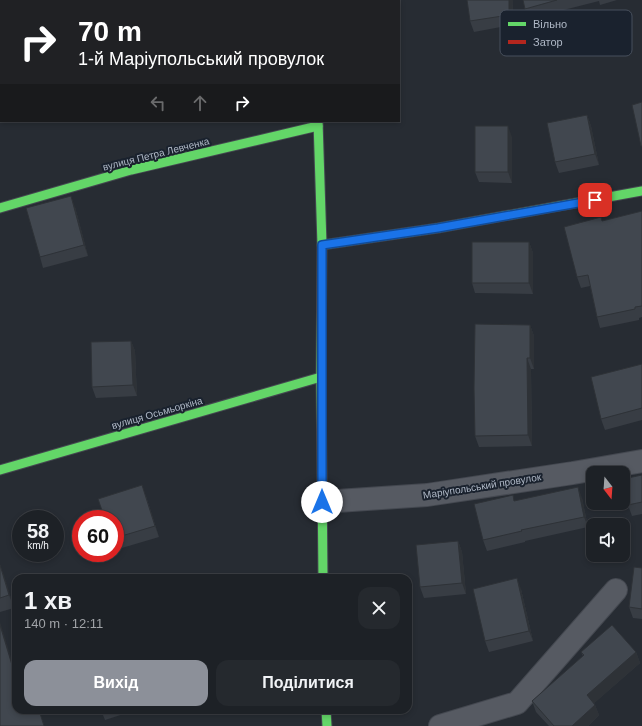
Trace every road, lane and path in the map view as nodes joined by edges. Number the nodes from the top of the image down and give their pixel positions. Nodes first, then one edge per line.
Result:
1 (318, 124) edge
2 (642, 191) edge
3 (0, 208) edge
4 (322, 245) junction
5 (321, 377) junction
6 (642, 461) edge
7 (0, 470) edge
8 (322, 502) junction
9 (323, 574) edge
10 (616, 590) dead end
11 (326, 714) edge
12 (326, 726) edge
13 (440, 726) edge

1 - 3 street, вулиця Петра Левченка
1 - 4 street
2 - 4 street
4 - 5 street
5 - 7 street, вулиця Осьмьоркіна
5 - 8 street
6 - 8 street, Маріупольський провулок
8 - 9 street
10 - 13 street
11 - 12 street

